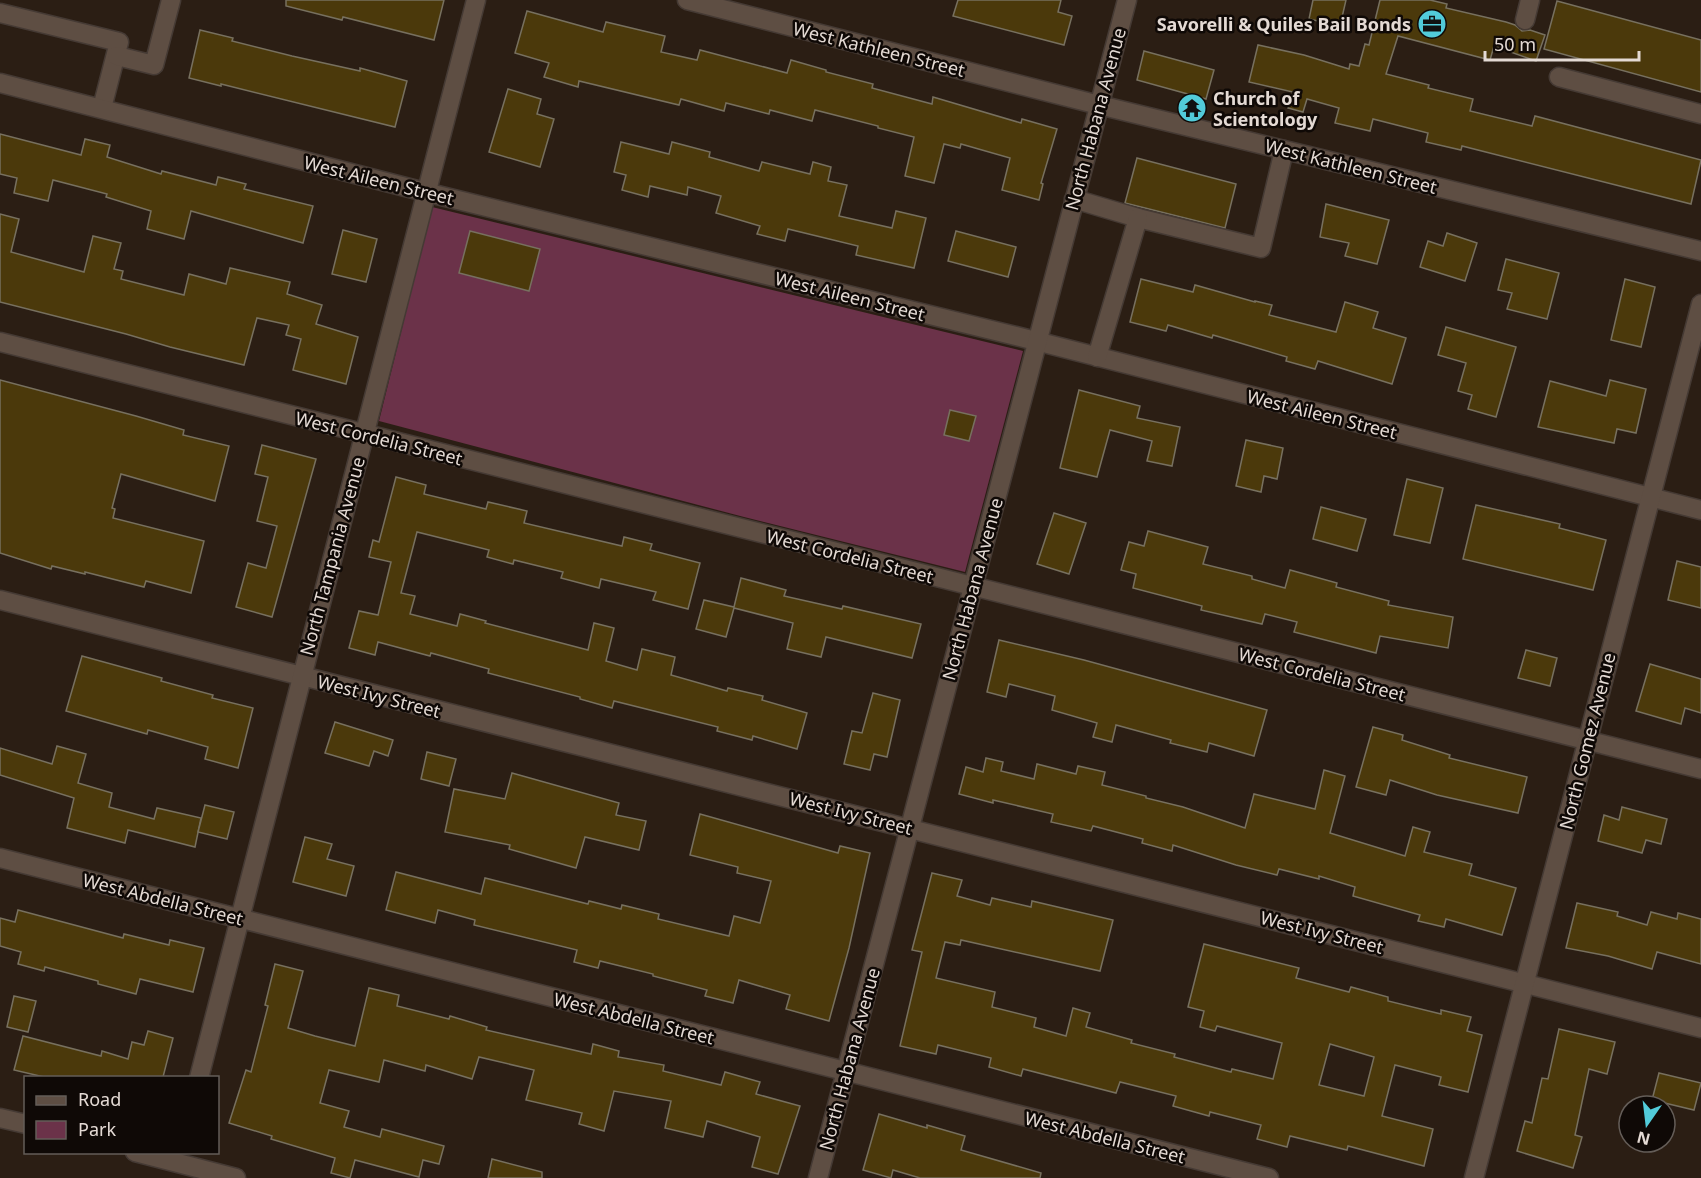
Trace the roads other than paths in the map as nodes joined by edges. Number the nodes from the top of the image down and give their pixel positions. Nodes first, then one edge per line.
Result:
1 (171, 0) edge
2 (476, 0) edge
3 (687, 0) edge
4 (1127, 0) edge
5 (1530, 0) edge
6 (0, 13) edge
7 (1525, 20) dead end
8 (117, 56) junction
9 (1559, 77) dead end
10 (0, 83) edge
11 (1099, 105) junction
12 (102, 108) junction
13 (1701, 114) edge
14 (1284, 150) junction
15 (425, 192) junction
16 (1074, 199) junction
17 (1138, 218) junction
18 (1701, 251) edge
19 (1701, 304) edge
20 (0, 342) edge
21 (1036, 342) junction
22 (1097, 357) junction
23 (364, 434) junction
24 (1651, 497) junction
25 (1701, 510) edge
26 (973, 586) junction
27 (0, 600) edge
28 (301, 676) junction
29 (1587, 740) junction
30 (1701, 769) edge
31 (909, 828) junction
32 (0, 858) edge
33 (240, 918) junction
34 (1525, 983) junction
35 (1701, 1028) edge
36 (846, 1071) junction
37 (199, 1076) edge
38 (0, 1118) edge
39 (24, 1124) edge
40 (142, 1154) edge
41 (176, 1164) edge
42 (236, 1178) edge
43 (818, 1178) edge
44 (1269, 1178) edge
45 (1474, 1178) edge

1 - 8 street
2 - 15 street, North Tampania Avenue
3 - 11 street, West Kathleen Street
4 - 11 street, North Habana Avenue
5 - 7 street
6 - 8 street
8 - 12 street
9 - 13 street
10 - 12 street, West Aileen Street
11 - 14 street, West Kathleen Street
11 - 16 street, North Habana Avenue
12 - 15 street, West Aileen Street
14 - 17 street
14 - 18 street, West Kathleen Street
15 - 21 street, West Aileen Street
15 - 23 street, North Tampania Avenue
16 - 17 street
16 - 21 street, North Habana Avenue
17 - 22 street
19 - 24 street, North Gomez Avenue
20 - 23 street, West Cordelia Street
21 - 22 street, West Aileen Street
21 - 26 street, North Habana Avenue
22 - 24 street, West Aileen Street
23 - 26 street, West Cordelia Street
23 - 28 street, North Tampania Avenue
24 - 25 street, West Aileen Street
24 - 29 street, North Gomez Avenue
26 - 29 street, West Cordelia Street
26 - 31 street, North Habana Avenue
27 - 28 street, West Ivy Street
28 - 31 street, West Ivy Street
28 - 33 street, North Tampania Avenue
29 - 30 street, West Cordelia Street
29 - 34 street, North Gomez Avenue
31 - 34 street, West Ivy Street
31 - 36 street, North Habana Avenue
32 - 33 street, West Abdella Street
33 - 36 street, West Abdella Street
33 - 37 street, North Tampania Avenue
34 - 35 street, West Ivy Street
34 - 45 street, North Gomez Avenue
36 - 43 street, North Habana Avenue
36 - 44 street, West Abdella Street
38 - 39 street
40 - 41 street
41 - 42 street

